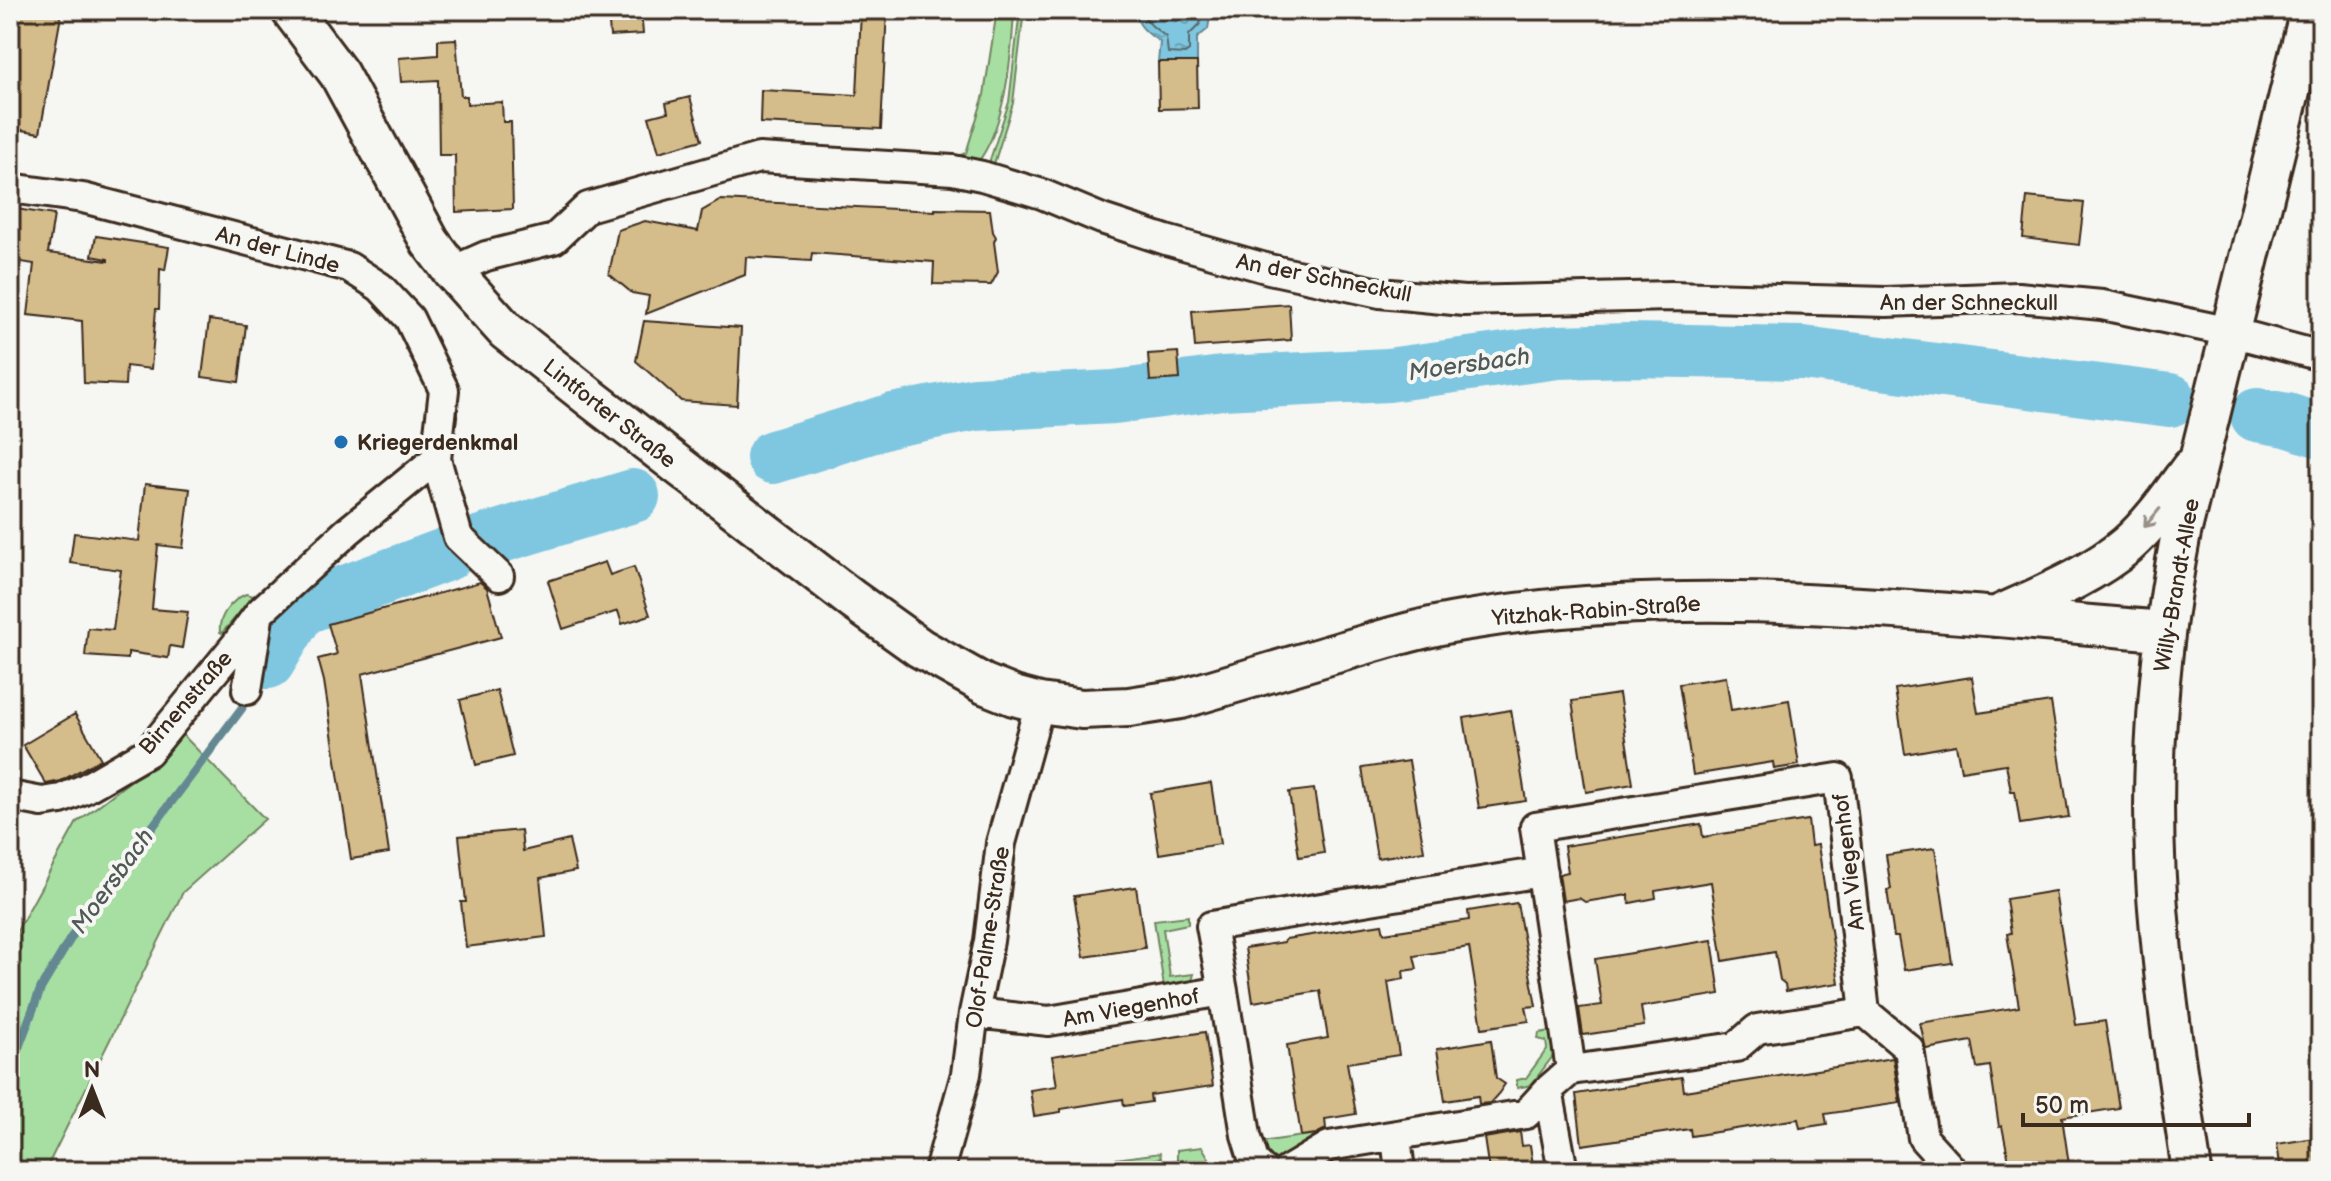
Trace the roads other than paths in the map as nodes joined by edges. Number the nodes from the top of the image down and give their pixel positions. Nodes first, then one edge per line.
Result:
1 (291, 10) edge
2 (2310, 10) edge
3 (10, 188) edge
4 (452, 271) junction
5 (2231, 332) junction
6 (2321, 356) edge
7 (438, 446) junction
8 (2200, 457) junction
9 (499, 576) dead end
10 (259, 613) junction
11 (1995, 617) junction
12 (2164, 631) junction
13 (247, 690) dead end
14 (1040, 703) junction
15 (10, 796) edge
16 (1542, 872) junction
17 (1223, 991) junction
18 (1865, 1012) junction
19 (974, 1013) junction
20 (1571, 1070) junction
21 (1548, 1090) junction
22 (1396, 1137) junction
23 (939, 1171) edge
24 (1264, 1171) edge
25 (1287, 1171) edge
26 (1400, 1171) edge
27 (1563, 1171) edge
28 (1953, 1171) edge
29 (2192, 1171) edge

1 - 4 street, Lintforter Straße
2 - 5 street, Willy-Brandt-Allee
3 - 7 street, An der Linde
4 - 5 street, An der Schneckull
4 - 14 street, Lintforter Straße
5 - 6 street, An der Schneckull
5 - 8 street, Willy-Brandt-Allee
7 - 9 street
7 - 10 street, Birnenstraße
8 -> 11 street
8 - 12 street, Willy-Brandt-Allee
10 - 13 street, Birnenstraße
10 - 15 street, Birnenstraße
11 - 12 street, Yitzhak-Rabin-Straße
11 - 14 street, Yitzhak-Rabin-Straße
12 - 29 street, Willy-Brandt-Allee
14 - 19 street, Olof-Palme-Straße
16 - 17 street, Am Viegenhof
16 - 18 street, Am Viegenhof
16 - 20 street, Am Viegenhof
17 - 19 street, Am Viegenhof
17 - 24 street
18 - 20 street
18 - 28 street
19 - 23 street, Olof-Palme-Straße
20 - 21 street
21 - 22 street
21 - 27 street
22 - 25 street
22 - 26 street

